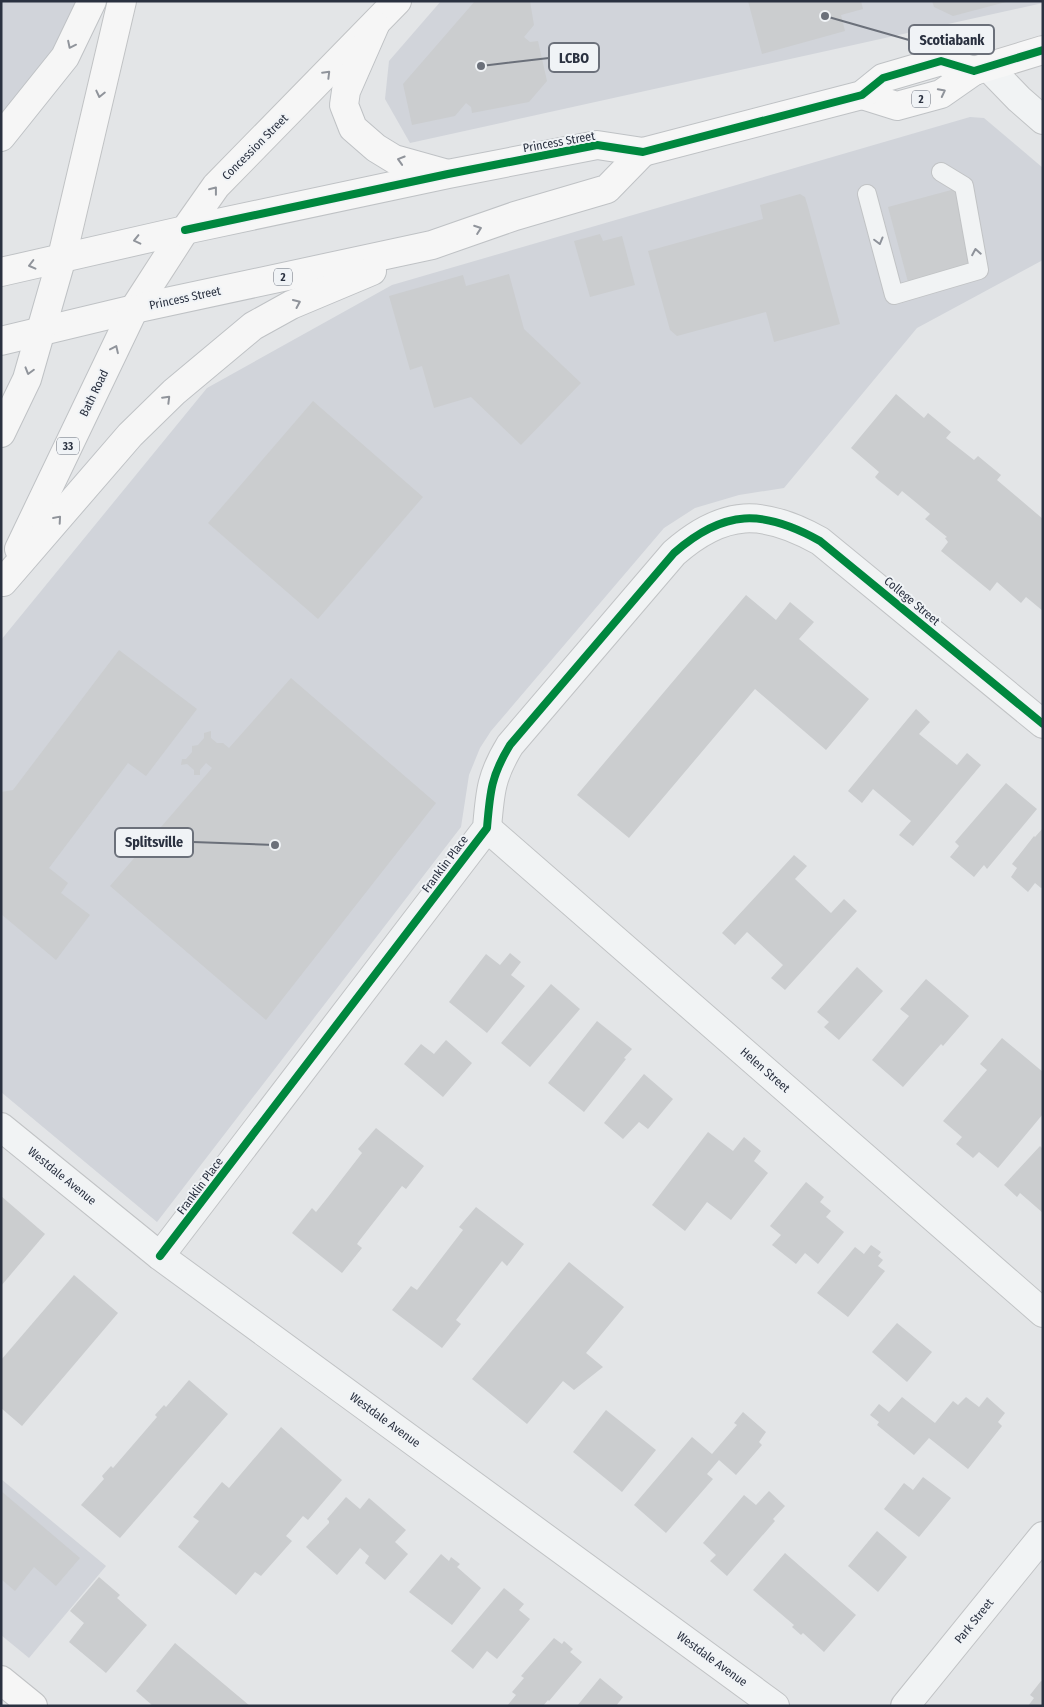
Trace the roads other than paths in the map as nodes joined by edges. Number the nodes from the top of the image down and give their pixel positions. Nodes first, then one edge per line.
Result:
1 (92, 1) edge
2 (122, 1) edge
3 (397, 1) edge
4 (375, 25) junction
5 (1043, 50) edge
6 (981, 69) junction
7 (1043, 120) edge
8 (1, 137) edge
9 (644, 152) junction
10 (941, 172) dead end
11 (448, 174) junction
12 (867, 194) dead end
13 (185, 230) junction
14 (432, 246) junction
15 (62, 257) junction
16 (1, 272) edge
17 (134, 309) junction
18 (40, 332) junction
19 (1, 341) edge
20 (1, 433) edge
21 (2, 584) edge
22 (1043, 724) edge
23 (487, 828) junction
24 (1, 1127) edge
25 (160, 1256) junction
26 (1043, 1313) edge
27 (1043, 1536) edge
28 (1, 1680) edge
29 (33, 1706) edge
30 (775, 1706) edge
31 (905, 1706) edge

1 -> 8 main road
2 -> 15 main road
3 - 4 main road, Concession Street
11 -> 4 main road
13 -> 4 main road, Concession Street
5 - 6 main road, Princess Street / 2
6 - 7 street
6 - 9 main road, Princess Street / 2
9 - 11 main road, Princess Street / 2
14 -> 9 main road, Princess Street / 2
12 -> 10 lane
11 - 13 main road, Princess Street / 2
13 -> 15 main road, Princess Street / 2
13 - 17 main road, Concession Street / 33
14 - 17 main road, Princess Street / 2
21 -> 14 main road
15 -> 16 main road, Princess Street / 2
15 - 18 main road
17 - 18 main road, Princess Street / 2
21 -> 17 main road, Bath Road / 33
18 - 19 main road, Princess Street / 2
18 -> 20 main road
22 - 23 street, College Street
23 - 25 street, Franklin Place
23 - 26 street, Helen Street
24 - 25 street, Westdale Avenue
25 - 30 street, Westdale Avenue
27 - 31 street, Park Street
28 - 29 main road

